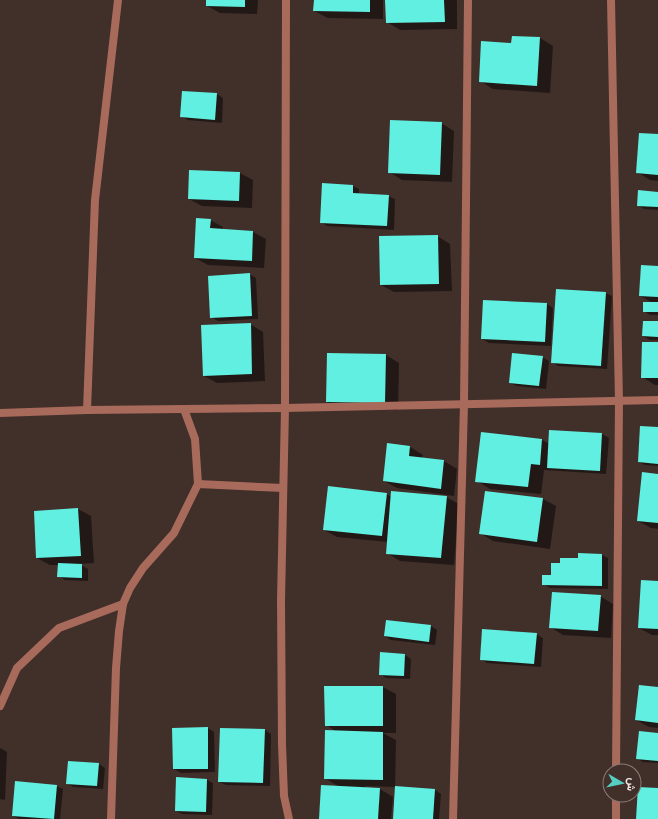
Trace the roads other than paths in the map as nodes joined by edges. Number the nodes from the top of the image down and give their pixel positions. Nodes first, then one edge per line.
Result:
1 (118, 0) edge
2 (286, 0) edge
3 (468, 0) edge
4 (611, 0) edge
5 (658, 400) edge
6 (619, 401) junction
7 (464, 404) junction
8 (285, 408) junction
9 (184, 409) junction
10 (87, 410) junction
11 (0, 413) edge
12 (198, 484) junction
13 (282, 488) junction
14 (123, 604) junction
15 (0, 706) edge
16 (616, 763) edge
17 (616, 803) edge
18 (111, 819) edge
19 (289, 819) edge
20 (453, 819) edge
21 (616, 819) edge

1 - 10 street
2 - 8 street
3 - 7 street
4 - 6 street
5 - 6 street
6 - 7 street
6 - 16 street
7 - 8 street
7 - 20 street
8 - 9 street
8 - 13 street
9 - 10 street
9 - 12 street
10 - 11 street
12 - 13 street
12 - 14 street
13 - 19 street
14 - 15 street
14 - 18 street
17 - 21 street

